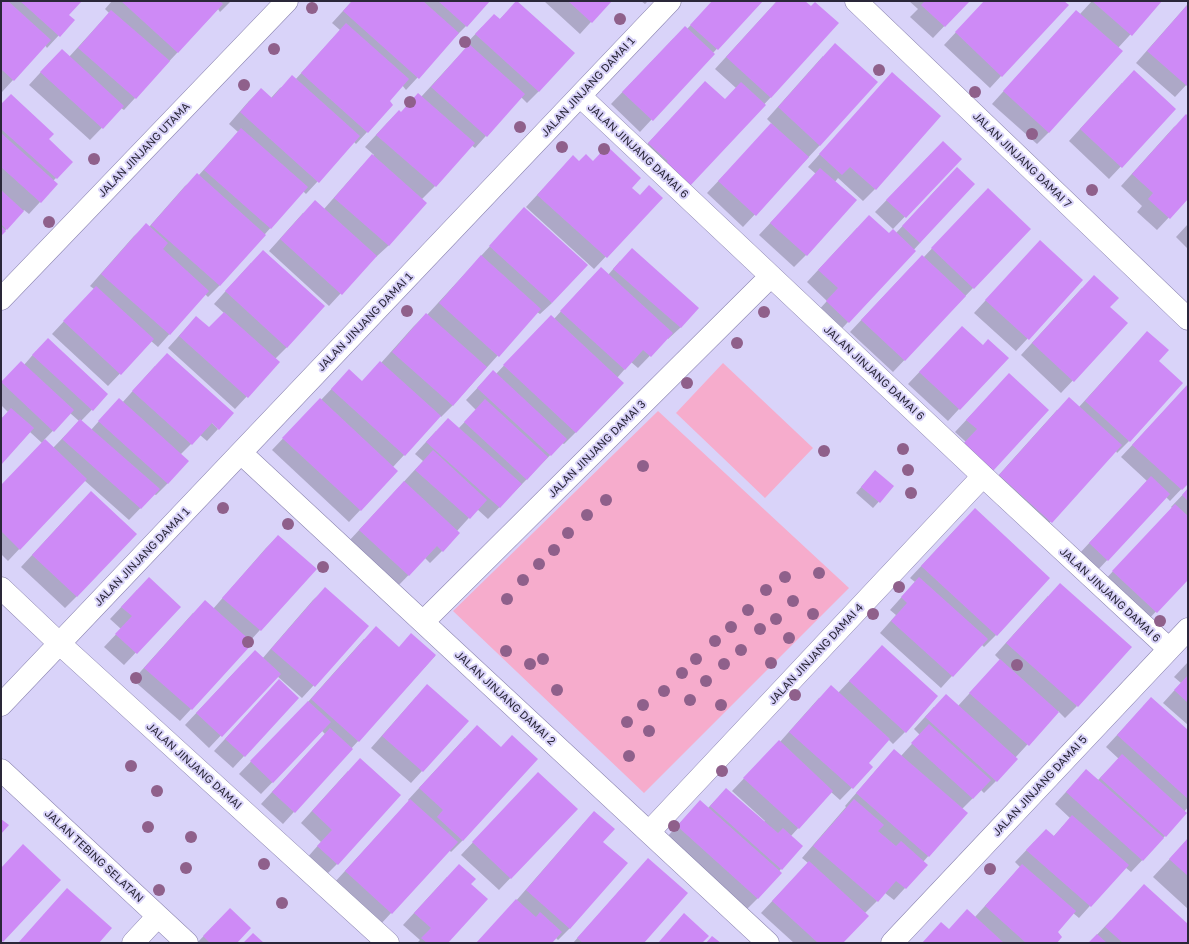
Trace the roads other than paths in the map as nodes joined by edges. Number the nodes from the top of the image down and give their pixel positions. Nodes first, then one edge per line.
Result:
1 (287, 1) edge
2 (670, 1) edge
3 (856, 1) edge
4 (580, 96) junction
5 (771, 276) junction
6 (1, 299) edge
7 (1188, 318) edge
8 (241, 453) junction
9 (983, 476) junction
10 (1, 588) edge
11 (423, 622) junction
12 (1188, 629) edge
13 (60, 644) junction
14 (1169, 649) junction
15 (1, 705) edge
16 (1, 770) edge
17 (649, 832) junction
18 (158, 916) junction
19 (133, 943) edge
20 (187, 943) edge
21 (388, 943) edge
22 (768, 943) edge
23 (892, 943) edge

1 - 6 street, JALAN JINJANG UTAMA
2 - 4 street, JALAN JINJANG DAMAI 1
3 - 7 street, JALAN JINJANG DAMAI 7
4 - 5 street, JALAN JINJANG DAMAI 6
4 - 8 street, JALAN JINJANG DAMAI 1
5 - 9 street, JALAN JINJANG DAMAI 6
5 - 11 street, JALAN JINJANG DAMAI 3
8 - 11 street, JALAN JINJANG DAMAI 2
8 - 13 street, JALAN JINJANG DAMAI 1
9 - 14 street, JALAN JINJANG DAMAI 6
9 - 17 street, JALAN JINJANG DAMAI 4
10 - 13 street, JALAN JINJANG DAMAI
11 - 17 street, JALAN JINJANG DAMAI 2
12 - 14 street, JALAN JINJANG DAMAI 5
13 - 15 street, JALAN JINJANG DAMAI 1
13 - 21 street, JALAN JINJANG DAMAI
14 - 23 street, JALAN JINJANG DAMAI 5
16 - 18 street, JALAN TEBING SELATAN
17 - 22 street, JALAN JINJANG DAMAI 2
18 - 19 street
18 - 20 street, JALAN TEBING SELATAN

